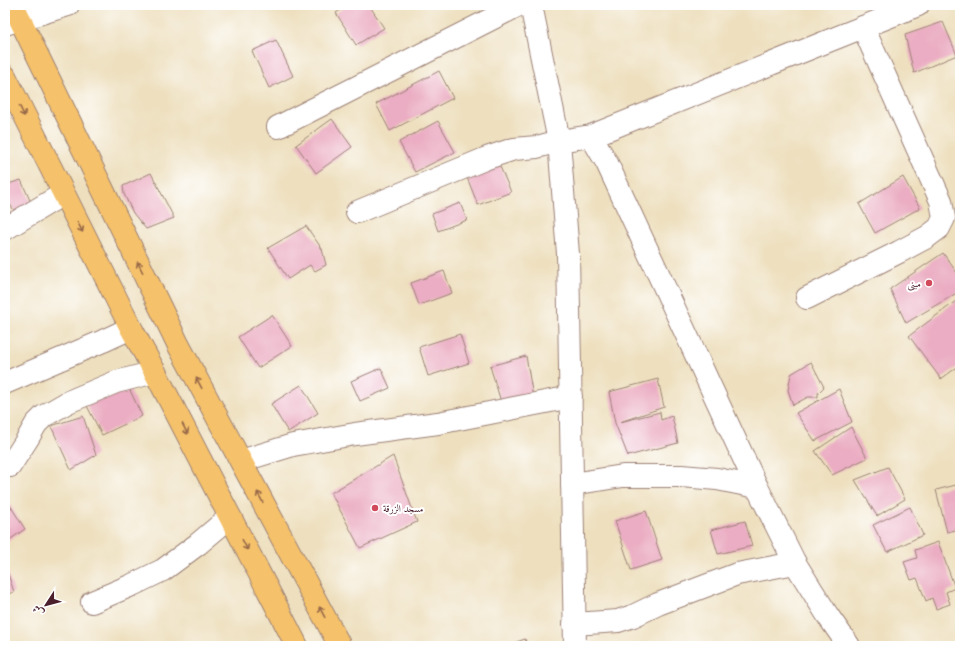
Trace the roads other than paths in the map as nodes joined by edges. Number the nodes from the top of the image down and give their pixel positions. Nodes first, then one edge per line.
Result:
1 (68, 5) edge
2 (519, 5) edge
3 (531, 5) edge
4 (918, 5) edge
5 (13, 16) edge
6 (863, 26) junction
7 (5, 76) edge
8 (278, 127) dead end
9 (591, 136) junction
10 (559, 141) junction
11 (63, 194) junction
12 (357, 212) dead end
13 (5, 229) edge
14 (807, 298) dead end
15 (131, 328) junction
16 (155, 372) junction
17 (5, 383) edge
18 (571, 397) junction
19 (241, 461) junction
20 (10, 466) dead end
21 (572, 484) junction
22 (757, 487) junction
23 (230, 517) junction
24 (795, 563) junction
25 (92, 602) dead end
26 (574, 624) junction
27 (297, 646) edge
28 (340, 646) edge
29 (575, 646) edge
30 (849, 646) edge

1 - 5 street
2 - 8 street
3 - 10 street
4 - 6 street
19 -> 5 main road
6 - 9 street
6 - 14 street
7 -> 11 main road
9 - 10 street
9 - 22 street
10 - 12 street
10 - 18 street
11 - 13 street
11 -> 15 main road
15 - 16 main road
15 - 17 street
16 - 20 street
16 -> 23 main road
18 - 19 street
18 - 21 street
28 -> 19 main road
21 - 22 street
21 - 26 street
22 - 24 street
23 - 25 street
23 -> 27 main road
24 - 26 street
24 - 30 street
26 - 29 street

